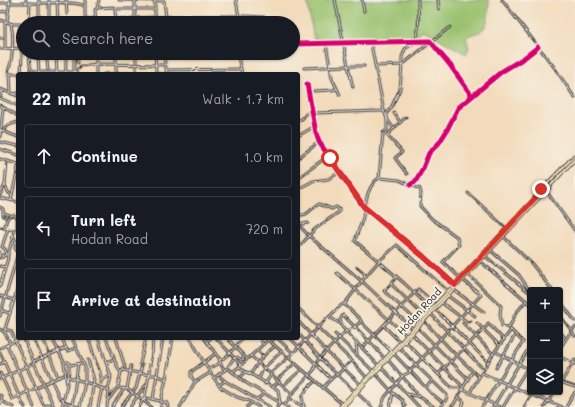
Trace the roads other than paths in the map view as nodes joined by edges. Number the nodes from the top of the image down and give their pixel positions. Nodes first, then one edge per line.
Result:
1 (10, 0) edge
2 (26, 0) edge
3 (39, 0) edge
4 (49, 0) edge
5 (57, 0) edge
6 (66, 0) edge
7 (75, 0) edge
8 (85, 0) edge
9 (98, 0) edge
10 (119, 0) edge
11 (135, 0) edge
12 (155, 0) edge
13 (236, 0) edge
14 (335, 0) edge
15 (362, 0) edge
16 (418, 0) edge
17 (438, 0) edge
18 (502, 0) edge
19 (0, 3) edge
20 (9, 3) junction
21 (24, 3) junction
22 (30, 3) junction
23 (57, 3) junction
24 (66, 3) junction
25 (75, 3) junction
26 (39, 4) junction
27 (49, 4) junction
28 (84, 6) junction
29 (97, 8) junction
30 (116, 9) junction
31 (135, 9) junction
32 (155, 9) junction
33 (439, 9) dead end
34 (8, 10) junction
35 (364, 11) dead end
36 (0, 12) edge
37 (67, 14) dead end
38 (30, 16) edge
39 (39, 16) edge
40 (49, 16) edge
41 (58, 16) edge
42 (85, 16) edge
43 (96, 16) edge
44 (116, 16) edge
45 (135, 16) edge
46 (155, 16) edge
47 (166, 16) edge
48 (198, 16) edge
49 (231, 16) joint
50 (239, 16) junction
51 (251, 16) edge
52 (0, 20) edge
53 (7, 21) junction
54 (11, 23) junction
55 (16, 24) edge
56 (450, 27) dead end
57 (0, 38) edge
58 (4, 38) junction
59 (415, 41) junction
60 (432, 42) junction
61 (326, 43) junction
62 (343, 43) junction
63 (370, 43) junction
64 (300, 44) edge
65 (538, 47) junction
66 (12, 48) junction
67 (16, 48) edge
68 (0, 49) edge
69 (4, 49) junction
70 (22, 60) edge
71 (29, 60) edge
72 (38, 60) edge
73 (47, 60) edge
74 (56, 60) edge
75 (66, 60) edge
76 (74, 60) edge
77 (78, 60) edge
78 (96, 60) edge
79 (116, 60) edge
80 (136, 60) edge
81 (155, 60) edge
82 (164, 60) edge
83 (239, 60) edge
84 (78, 63) dead end
85 (96, 64) junction
86 (136, 64) junction
87 (155, 64) junction
88 (116, 65) junction
89 (165, 65) junction
90 (402, 65) junction
91 (330, 66) junction
92 (348, 66) junction
93 (364, 66) dead end
94 (376, 66) junction
95 (241, 68) junction
96 (304, 68) dead end
97 (30, 69) joint
98 (166, 70) joint
99 (48, 71) junction
100 (56, 71) junction
101 (21, 72) edge
102 (34, 72) edge
103 (39, 72) edge
104 (44, 72) edge
105 (66, 72) junction
106 (74, 72) junction
107 (96, 72) edge
108 (116, 72) edge
109 (136, 72) edge
110 (156, 72) edge
111 (242, 72) edge
112 (10, 74) junction
113 (16, 74) edge
114 (307, 84) dead end
115 (353, 87) dead end
116 (0, 89) edge
117 (337, 89) junction
118 (4, 90) junction
119 (314, 91) dead end
120 (16, 93) edge
121 (12, 94) junction
122 (16, 95) edge
123 (340, 95) dead end
124 (472, 96) junction
125 (0, 98) edge
126 (575, 98) edge
127 (16, 105) edge
128 (1, 106) edge
129 (384, 111) junction
130 (313, 113) junction
131 (394, 113) dead end
132 (16, 115) edge
133 (406, 117) dead end
134 (387, 119) junction
135 (300, 120) edge
136 (401, 122) junction
137 (16, 123) edge
138 (315, 126) junction
139 (394, 128) junction
140 (1, 130) edge
141 (300, 135) edge
142 (16, 136) edge
143 (0, 137) edge
144 (0, 142) edge
145 (319, 142) junction
146 (16, 146) edge
147 (0, 149) edge
148 (16, 154) edge
149 (575, 155) edge
150 (300, 156) edge
151 (328, 156) junction
152 (0, 159) edge
153 (575, 159) edge
154 (7, 161) junction
155 (16, 163) edge
156 (340, 173) junction
157 (407, 174) dead end
158 (16, 177) edge
159 (300, 177) edge
160 (379, 178) junction
161 (410, 184) junction
162 (5, 185) junction
163 (545, 186) junction
164 (300, 187) edge
165 (548, 189) junction
166 (541, 190) junction
167 (468, 193) dead end
168 (546, 193) junction
169 (0, 195) edge
170 (12, 196) junction
171 (0, 198) edge
172 (11, 200) junction
173 (16, 201) edge
174 (0, 207) edge
175 (364, 207) junction
176 (3, 212) junction
177 (300, 215) edge
178 (10, 216) junction
179 (16, 217) edge
180 (7, 219) junction
181 (300, 223) edge
182 (308, 223) dead end
183 (300, 225) edge
184 (0, 227) edge
185 (4, 228) junction
186 (507, 228) junction
187 (8, 229) junction
188 (14, 230) joint
189 (575, 230) edge
190 (308, 235) junction
191 (13, 236) junction
192 (503, 236) junction
193 (16, 240) edge
194 (15, 245) edge
195 (300, 245) edge
196 (11, 247) junction
197 (490, 250) junction
198 (0, 252) edge
199 (7, 254) junction
200 (484, 256) junction
201 (3, 257) junction
202 (0, 258) edge
203 (16, 260) edge
204 (480, 261) junction
205 (379, 262) junction
206 (0, 266) edge
207 (357, 267) dead end
208 (5, 268) junction
209 (336, 273) dead end
210 (468, 274) junction
211 (396, 276) junction
212 (365, 277) junction
213 (462, 279) junction
214 (362, 282) junction
215 (391, 284) junction
216 (455, 285) junction
217 (0, 286) edge
218 (550, 287) edge
219 (527, 288) edge
220 (453, 289) junction
221 (356, 290) junction
222 (527, 290) edge
223 (448, 291) junction
224 (414, 293) junction
225 (16, 294) edge
226 (0, 296) edge
227 (447, 296) junction
228 (6, 298) junction
229 (14, 300) junction
230 (408, 300) junction
231 (527, 301) joint
232 (441, 302) junction
233 (345, 303) junction
234 (434, 303) dead end
235 (472, 304) junction
236 (563, 305) edge
237 (402, 306) junction
238 (431, 309) junction
239 (435, 309) junction
240 (300, 310) edge
241 (466, 310) junction
242 (2, 311) junction
243 (396, 312) junction
244 (484, 312) dead end
245 (10, 313) junction
246 (430, 314) junction
247 (0, 316) edge
248 (425, 316) junction
249 (475, 316) dead end
250 (461, 317) junction
251 (327, 318) junction
252 (389, 319) junction
253 (563, 319) edge
254 (361, 321) junction
255 (424, 321) junction
256 (471, 321) dead end
257 (575, 321) edge
258 (418, 323) junction
259 (300, 324) edge
260 (463, 324) dead end
261 (477, 324) dead end
262 (341, 325) junction
263 (383, 326) junction
264 (452, 326) junction
265 (318, 327) junction
266 (355, 327) junction
267 (418, 327) junction
268 (575, 327) edge
269 (509, 328) junction
270 (0, 329) edge
271 (5, 329) junction
272 (413, 329) junction
273 (483, 330) junction
274 (511, 330) junction
275 (447, 331) junction
276 (572, 331) junction
277 (345, 332) junction
278 (5, 333) junction
279 (411, 333) junction
280 (310, 334) junction
281 (335, 334) dead end
282 (563, 334) edge
283 (300, 335) edge
284 (375, 335) junction
285 (407, 335) junction
286 (515, 335) junction
287 (476, 336) junction
288 (575, 336) edge
289 (340, 338) junction
290 (440, 338) junction
291 (566, 338) junction
292 (24, 340) edge
293 (34, 340) edge
294 (44, 340) edge
295 (53, 340) edge
296 (63, 340) edge
297 (73, 340) edge
298 (89, 340) edge
299 (99, 340) edge
300 (107, 340) edge
301 (117, 340) edge
302 (146, 340) edge
303 (153, 340) edge
304 (163, 340) edge
305 (173, 340) edge
306 (191, 340) edge
307 (218, 340) edge
308 (229, 340) edge
309 (241, 340) edge
310 (261, 340) edge
311 (268, 340) joint
312 (280, 340) edge
313 (292, 340) edge
314 (305, 340) junction
315 (405, 340) junction
316 (505, 340) junction
317 (15, 341) junction
318 (356, 341) junction
319 (369, 341) junction
320 (207, 342) edge
321 (271, 342) joint
322 (401, 342) junction
323 (469, 343) junction
324 (563, 343) edge
325 (10, 344) junction
326 (263, 344) junction
327 (334, 344) junction
328 (0, 345) edge
329 (7, 345) junction
330 (434, 345) junction
331 (499, 345) junction
332 (236, 346) junction
333 (275, 346) junction
334 (3, 347) junction
335 (299, 347) junction
336 (362, 347) junction
337 (399, 347) junction
338 (0, 348) edge
339 (66, 348) junction
340 (76, 348) junction
341 (463, 349) junction
342 (257, 350) junction
343 (58, 351) junction
344 (527, 351) edge
345 (0, 352) edge
346 (282, 352) junction
347 (327, 352) junction
348 (392, 352) junction
349 (428, 352) junction
350 (495, 352) junction
351 (229, 353) junction
352 (293, 353) junction
353 (50, 354) junction
354 (215, 354) junction
355 (357, 354) junction
356 (493, 354) junction
357 (244, 356) junction
358 (251, 356) junction
359 (263, 356) junction
360 (457, 356) junction
361 (503, 356) junction
362 (42, 357) junction
363 (421, 357) junction
364 (235, 358) junction
365 (288, 358) junction
366 (320, 358) junction
367 (563, 358) edge
368 (114, 359) junction
369 (247, 359) junction
370 (386, 359) junction
371 (88, 360) dead end
372 (220, 360) junction
373 (351, 360) junction
374 (511, 360) junction
375 (575, 360) edge
376 (5, 362) junction
377 (64, 362) junction
378 (106, 362) junction
379 (257, 362) junction
380 (451, 362) junction
381 (488, 362) junction
382 (35, 363) junction
383 (83, 363) junction
384 (204, 363) junction
385 (221, 363) junction
386 (574, 363) edge
387 (0, 364) edge
388 (69, 364) junction
389 (78, 364) junction
390 (294, 364) junction
391 (315, 364) junction
392 (415, 364) junction
393 (241, 365) junction
394 (519, 365) junction
395 (131, 366) dead end
396 (239, 366) junction
397 (380, 366) junction
398 (27, 367) junction
399 (228, 368) junction
400 (264, 368) junction
401 (344, 368) junction
402 (445, 368) junction
403 (496, 368) dead end
404 (527, 369) joint
405 (19, 370) junction
406 (208, 370) junction
407 (225, 370) junction
408 (302, 370) junction
409 (484, 370) junction
410 (122, 371) junction
411 (409, 371) junction
412 (131, 372) junction
413 (232, 372) junction
414 (246, 372) junction
415 (374, 372) junction
416 (473, 372) junction
417 (0, 373) edge
418 (140, 373) junction
419 (211, 373) junction
420 (482, 373) junction
421 (11, 374) junction
422 (271, 374) junction
423 (337, 374) junction
424 (65, 375) junction
425 (149, 375) junction
426 (218, 375) junction
427 (438, 375) junction
428 (110, 376) junction
429 (157, 376) junction
430 (308, 376) junction
431 (402, 376) junction
432 (58, 377) junction
433 (68, 377) junction
434 (240, 377) junction
435 (479, 377) junction
436 (1, 378) edge
437 (214, 378) junction
438 (367, 378) junction
439 (76, 379) junction
440 (166, 379) junction
441 (277, 379) junction
442 (468, 379) junction
443 (563, 379) edge
444 (52, 380) junction
445 (102, 380) junction
446 (258, 380) junction
447 (330, 380) junction
448 (498, 380) junction
449 (225, 381) junction
450 (279, 381) junction
451 (432, 381) junction
452 (3, 382) junction
453 (66, 382) junction
454 (85, 382) junction
455 (195, 382) junction
456 (315, 382) junction
457 (102, 383) dead end
458 (0, 384) edge
459 (44, 384) junction
460 (147, 384) junction
461 (265, 384) junction
462 (361, 384) junction
463 (396, 384) junction
464 (563, 384) edge
465 (93, 385) junction
466 (218, 385) junction
467 (507, 385) junction
468 (284, 386) junction
469 (102, 387) junction
470 (463, 387) junction
471 (36, 388) junction
472 (118, 388) junction
473 (273, 388) junction
474 (323, 388) junction
475 (426, 388) junction
476 (515, 388) junction
477 (575, 388) edge
478 (126, 389) junction
479 (108, 390) junction
480 (391, 390) junction
481 (461, 390) junction
482 (27, 392) junction
483 (131, 392) junction
484 (355, 392) junction
485 (527, 392) edge
486 (575, 392) edge
487 (393, 393) junction
488 (470, 393) junction
489 (264, 394) junction
490 (292, 394) junction
491 (407, 394) junction
492 (0, 395) edge
493 (530, 395) edge
494 (533, 395) edge
495 (553, 395) edge
496 (19, 396) junction
497 (137, 396) junction
498 (458, 396) junction
499 (420, 397) junction
500 (289, 398) junction
501 (109, 399) junction
502 (153, 399) junction
503 (144, 400) junction
504 (257, 400) junction
505 (487, 400) junction
506 (1, 401) edge
507 (161, 401) junction
508 (548, 401) junction
509 (64, 402) junction
510 (52, 403) junction
511 (252, 403) junction
512 (280, 403) junction
513 (443, 403) junction
514 (0, 404) edge
515 (495, 404) junction
516 (557, 404) junction
517 (285, 405) junction
518 (72, 406) edge
519 (343, 406) edge
520 (13, 407) edge
521 (25, 407) edge
522 (34, 407) edge
523 (45, 407) edge
524 (54, 407) edge
525 (62, 407) edge
526 (78, 407) edge
527 (80, 407) edge
528 (90, 407) edge
529 (98, 407) edge
530 (107, 407) edge
531 (112, 407) edge
532 (121, 407) edge
533 (130, 407) edge
534 (139, 407) edge
535 (151, 407) edge
536 (161, 407) edge
537 (168, 407) edge
538 (180, 407) edge
539 (247, 407) edge
540 (259, 407) edge
541 (270, 407) edge
542 (277, 407) edge
543 (288, 407) edge
544 (304, 407) edge
545 (372, 407) edge
546 (381, 407) edge
547 (390, 407) edge
548 (404, 407) edge
549 (419, 407) edge
550 (434, 407) edge
551 (442, 407) edge
552 (451, 407) edge
553 (462, 407) edge
554 (482, 407) edge
555 (493, 407) edge
556 (500, 407) edge
557 (504, 407) edge
558 (524, 407) edge
559 (544, 407) edge
560 (555, 407) edge
561 (562, 407) edge
562 (566, 407) edge

1 - 20 street
2 - 21 street
3 - 26 street
4 - 27 street
5 - 23 street
6 - 24 street
7 - 25 street
8 - 28 street
9 - 29 street
10 - 11 street
11 - 12 street
11 - 31 street
12 - 32 street
12 - 47 street
13 - 50 street
14 - 62 street
15 - 35 street
16 - 59 street
17 - 33 street
18 - 65 street
19 - 20 street
20 - 21 street
20 - 34 street
21 - 22 street
22 - 26 street
22 - 38 street
23 - 24 street
23 - 27 street
23 - 41 street
24 - 25 street
24 - 37 street
25 - 28 street
26 - 27 street
26 - 39 street
27 - 40 street
28 - 42 street
29 - 30 street
29 - 43 street
30 - 31 street
30 - 44 street
31 - 32 street
31 - 45 street
32 - 46 street
34 - 36 street
34 - 53 street
48 - 49 street
49 - 50 street
50 - 51 street
52 - 53 street
53 - 54 street
53 - 58 street
54 - 55 street
54 - 66 street
56 - 60 street
57 - 58 street
58 - 69 street
59 - 60 street
59 - 63 street
59 - 90 street
60 - 90 street
60 - 124 street
61 - 62 street
61 - 64 street
61 - 91 street
62 - 63 street
62 - 92 street
63 - 94 street
65 - 124 street
65 - 126 street
66 - 67 street
66 - 69 street
66 - 112 street
68 - 69 street
70 - 101 street
71 - 97 street
72 - 103 street
73 - 99 street
74 - 100 street
75 - 105 street
76 - 106 street
77 - 84 street
78 - 85 street
79 - 88 street
80 - 86 street
81 - 87 street
82 - 89 street
83 - 95 street
85 - 88 street
85 - 106 street
85 - 107 street
86 - 87 street
86 - 88 street
86 - 109 street
87 - 89 street
87 - 110 street
88 - 108 street
89 - 98 street
90 - 94 street
90 - 134 street
91 - 92 street
91 - 96 street
91 - 117 street
92 - 93 street
92 - 115 street
94 - 129 street
95 - 98 street
95 - 111 street
97 - 102 street
99 - 100 street
99 - 104 street
100 - 105 street
105 - 106 street
112 - 113 street
112 - 121 street
114 - 130 street
116 - 118 street
117 - 119 street
117 - 123 street
118 - 121 street
118 - 125 street
120 - 121 street
121 - 122 street
124 - 161 street
125 - 127 street
128 - 132 street
128 - 140 street
129 - 130 street
129 - 134 street
130 - 135 street
130 - 138 street
131 - 136 street
133 - 136 street
134 - 139 street
134 - 160 street
136 - 139 street
137 - 140 street
138 - 141 street
138 - 145 street
139 - 157 street
140 - 142 street
140 - 143 street
144 - 146 street
145 - 150 street
145 - 151 street
147 - 148 street
149 - 163 main road, Hodan Road
151 - 156 street
151 - 159 street
152 - 154 street
153 - 165 main road, Hodan Road
154 - 155 street
154 - 162 street
156 - 164 street
156 - 175 street
158 - 170 street
160 - 161 street
160 - 175 street
161 - 213 street
162 - 169 street
162 - 170 street
163 - 165 main road
163 - 166 main road, Hodan Road
165 - 168 main road, Hodan Road
166 - 168 main road
166 - 186 main road, Hodan Road
167 - 186 street
168 - 189 street
168 - 192 main road, Hodan Road
170 - 172 street
171 - 172 street
172 - 173 street
174 - 176 street
175 - 205 street
175 - 216 street
176 - 178 street
176 - 180 street
177 - 190 street
178 - 179 street
178 - 180 street
180 - 185 street
181 - 182 street
183 - 190 street
184 - 185 street
185 - 187 street
186 - 213 main road, Hodan Road
187 - 188 street
187 - 199 street
188 - 191 street
190 - 195 street
190 - 214 street
191 - 193 street
191 - 196 street
192 - 197 main road, Hodan Road
192 - 218 street
194 - 196 street
196 - 199 street
197 - 200 main road, Hodan Road
197 - 219 street
198 - 201 street
199 - 201 street
199 - 208 street
200 - 204 main road, Hodan Road
200 - 222 street
201 - 202 street
203 - 228 street
204 - 210 main road, Hodan Road
204 - 231 street
205 - 211 street
205 - 212 street
205 - 223 street
206 - 208 street
207 - 212 street
208 - 217 street
209 - 221 street
210 - 213 main road, Hodan Road
210 - 269 street
211 - 215 street
211 - 224 street
212 - 214 street
213 - 216 main road, Hodan Road
213 - 220 main road, Hodan Road
213 - 235 street
214 - 221 street
214 - 243 street
215 - 230 street
215 - 237 street
216 - 223 main road, Hodan Road
220 - 227 main road, Hodan Road
220 - 235 street
221 - 233 street
221 - 252 street
223 - 238 main road, Hodan Road
224 - 230 street
224 - 234 street
224 - 238 street
225 - 229 street
226 - 228 street
227 - 232 main road, Hodan Road
227 - 241 street
228 - 229 street
228 - 242 street
229 - 245 street
230 - 237 street
230 - 248 street
231 - 269 street
232 - 239 main road, Hodan Road
232 - 250 street
233 - 251 street
233 - 254 street
235 - 241 street
235 - 244 street
236 - 257 street
237 - 243 street
237 - 258 street
238 - 248 main road, Hodan Road
239 - 246 main road, Hodan Road
239 - 264 street
240 - 265 street
241 - 249 street
241 - 250 street
242 - 245 street
242 - 247 street
243 - 252 street
243 - 272 street
245 - 271 street
246 - 255 main road, Hodan Road
246 - 275 street
248 - 258 main road, Hodan Road
250 - 256 street
250 - 264 street
251 - 262 street
251 - 265 street
252 - 263 street
252 - 285 street
253 - 276 street
254 - 266 street
254 - 284 street
255 - 267 main road, Hodan Road
255 - 290 street
258 - 272 main road, Hodan Road
259 - 280 street
260 - 287 street
261 - 273 street
262 - 266 street
262 - 277 street
263 - 284 street
263 - 322 street
264 - 275 street
264 - 323 street
265 - 280 street
265 - 327 street
266 - 277 street
266 - 319 street
267 - 279 main road, Hodan Road
267 - 330 street
268 - 276 street
269 - 274 street
270 - 278 street
271 - 278 street
271 - 317 street
272 - 279 main road, Hodan Road
273 - 287 street
273 - 316 street
273 - 331 street
274 - 286 street
274 - 316 street
275 - 290 street
275 - 341 street
276 - 288 street
276 - 291 street
277 - 289 street
277 - 318 street
278 - 325 street
279 - 285 main road, Hodan Road
279 - 315 main road, Hodan Road
279 - 349 street
280 - 314 street
280 - 347 street
281 - 289 street
282 - 291 street
283 - 314 street
284 - 319 street
284 - 348 street
285 - 322 main road, Hodan Road
286 - 361 street
286 - 374 street
287 - 323 street
287 - 356 street
289 - 327 street
289 - 355 street
290 - 330 street
290 - 360 street
291 - 324 street
292 - 382 street
293 - 362 street
294 - 353 street
295 - 343 street
296 - 339 street
297 - 340 street
298 - 445 street
299 - 378 street
300 - 368 street
301 - 410 street
302 - 418 street
303 - 425 street
304 - 429 street
305 - 440 street
306 - 384 street
307 - 351 street
308 - 332 street
309 - 332 street
310 - 326 street
311 - 321 street
311 - 326 street
312 - 352 street
313 - 335 street
314 - 335 street
314 - 366 street
315 - 337 main road, Hodan Road
315 - 363 street
316 - 331 street
317 - 325 street
317 - 398 street
318 - 336 street
318 - 355 street
319 - 336 street
319 - 370 street
320 - 354 street
321 - 333 street
322 - 348 main road, Hodan Road
323 - 341 street
323 - 381 street
325 - 329 street
326 - 342 street
327 - 347 street
327 - 373 street
328 - 334 street
329 - 334 street
329 - 405 street
330 - 349 street
330 - 380 street
331 - 350 street
332 - 351 street
332 - 357 street
333 - 346 street
333 - 359 street
334 - 338 street
335 - 352 street
335 - 391 street
336 - 397 street
337 - 348 main road, Hodan Road
337 - 392 street
339 - 340 street
339 - 343 street
340 - 383 street
341 - 360 street
341 - 409 street
342 - 358 street
342 - 359 street
343 - 353 street
343 - 377 street
344 - 394 street
345 - 376 street
346 - 365 street
346 - 400 street
347 - 366 street
347 - 401 street
348 - 370 main road, Hodan Road
348 - 411 street
349 - 363 street
349 - 402 street
350 - 356 street
350 - 361 street
351 - 364 street
351 - 372 street
352 - 365 street
353 - 362 street
353 - 432 street
354 - 372 street
354 - 384 street
355 - 415 street
356 - 381 street
357 - 364 street
357 - 369 street
358 - 369 street
358 - 379 street
359 - 379 street
360 - 380 street
360 - 416 street
361 - 374 street
361 - 403 street
362 - 382 street
362 - 444 street
363 - 392 street
363 - 427 street
364 - 393 street
364 - 399 street
365 - 390 street
365 - 422 street
366 - 391 street
366 - 423 street
367 - 386 street
368 - 378 street
368 - 410 street
369 - 393 street
370 - 397 main road, Hodan Road
370 - 431 street
371 - 465 street
372 - 385 street
373 - 401 street
373 - 438 street
374 - 394 street
374 - 448 street
375 - 386 street
376 - 387 street
376 - 421 street
377 - 388 street
377 - 424 street
378 - 428 street
379 - 400 street
379 - 414 street
380 - 402 street
380 - 442 street
381 - 409 street
382 - 398 street
382 - 459 street
383 - 389 street
383 - 454 street
384 - 406 street
384 - 455 street
385 - 406 street
385 - 407 street
386 - 443 street
388 - 389 street
388 - 433 street
389 - 439 street
390 - 408 street
390 - 441 street
391 - 430 street
391 - 447 street
392 - 411 street
392 - 451 street
393 - 396 street
394 - 404 street
394 - 467 street
395 - 412 street
396 - 413 street
396 - 414 street
397 - 415 main road, Hodan Road
397 - 463 street
398 - 405 street
398 - 471 street
399 - 407 street
399 - 413 street
400 - 422 street
400 - 446 street
401 - 423 street
401 - 462 street
402 - 427 street
402 - 470 street
404 - 476 street
405 - 421 street
405 - 482 street
406 - 419 street
407 - 426 street
408 - 430 street
408 - 468 street
409 - 420 street
410 - 412 street
410 - 472 street
411 - 431 street
411 - 475 street
412 - 418 street
412 - 478 street
413 - 434 street
414 - 434 street
414 - 446 street
415 - 438 main road, Hodan Road
415 - 480 street
415 - 484 main road, Hodan Road
416 - 435 street
416 - 442 street
417 - 436 street
418 - 425 street
418 - 483 street
419 - 437 street
419 - 455 street
420 - 435 street
420 - 448 street
421 - 436 street
421 - 496 street
422 - 441 street
422 - 461 street
423 - 447 street
423 - 484 street
424 - 432 street
424 - 453 street
425 - 429 street
425 - 460 street
426 - 437 street
426 - 449 street
427 - 481 street
428 - 445 street
428 - 479 street
429 - 440 street
429 - 502 street
430 - 456 street
430 - 490 street
431 - 463 street
431 - 499 street
432 - 444 street
433 - 439 street
433 - 453 street
434 - 489 street
435 - 488 street
436 - 452 street
437 - 466 street
438 - 462 main road, Hodan Road
439 - 454 street
439 - 518 street
440 - 507 street
441 - 450 street
442 - 470 street
444 - 459 street
444 - 509 street
445 - 457 street
446 - 461 street
447 - 474 street
448 - 467 street
448 - 505 street
449 - 466 street
449 - 504 street
450 - 468 street
450 - 473 street
451 - 475 street
451 - 513 street
452 - 458 street
452 - 496 street
453 - 509 street
454 - 465 street
454 - 527 street
455 - 538 street
456 - 474 street
456 - 544 street
459 - 471 street
459 - 510 street
460 - 497 street
460 - 503 street
461 - 473 street
462 - 484 main road, Hodan Road
463 - 480 street
463 - 491 street
464 - 477 street
465 - 469 street
465 - 528 street
466 - 511 street
467 - 476 street
467 - 515 street
468 - 490 street
469 - 479 street
469 - 529 street
470 - 481 street
471 - 482 street
471 - 523 street
472 - 478 street
472 - 501 street
473 - 512 street
474 - 519 street
475 - 513 street
476 - 485 street
476 - 557 street
478 - 483 street
478 - 531 street
479 - 501 street
480 - 487 street
480 - 546 street
481 - 488 street
481 - 498 street
482 - 496 street
482 - 522 street
483 - 497 street
483 - 532 street
484 - 519 main road, Hodan Road
484 - 545 street
486 - 562 street
487 - 547 street
487 - 548 street
488 - 505 street
489 - 504 street
489 - 512 street
490 - 500 street
491 - 499 street
491 - 549 street
492 - 506 street
493 - 558 street
494 - 508 street
495 - 508 street
496 - 521 street
497 - 503 street
497 - 533 street
498 - 552 street
498 - 553 street
499 - 550 street
500 - 517 street
500 - 544 street
501 - 530 street
502 - 503 street
502 - 507 street
503 - 534 street
503 - 535 street
504 - 541 street
505 - 515 street
505 - 554 street
506 - 514 street
506 - 520 street
507 - 536 street
507 - 537 street
508 - 516 street
508 - 559 street
509 - 518 street
509 - 525 street
510 - 523 street
510 - 524 street
511 - 539 street
511 - 540 street
512 - 517 street
512 - 542 street
513 - 551 street
515 - 555 street
515 - 556 street
516 - 560 street
516 - 561 street
517 - 543 street
518 - 526 street

